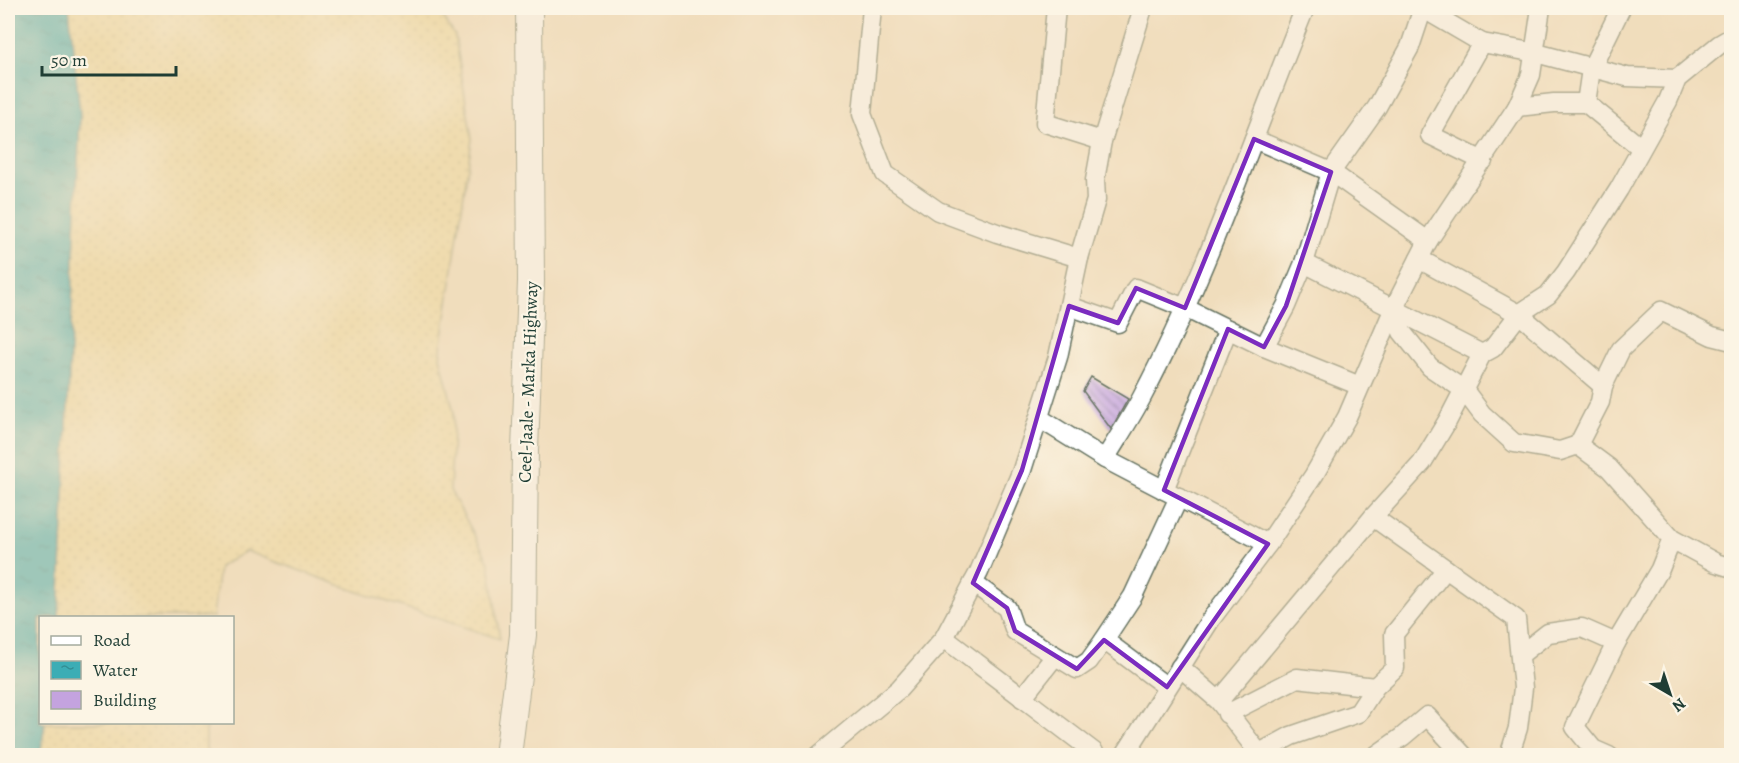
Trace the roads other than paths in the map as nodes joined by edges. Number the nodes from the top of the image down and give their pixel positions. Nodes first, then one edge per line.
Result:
1 (529, 8) edge
2 (872, 8) edge
3 (1056, 8) edge
4 (1143, 8) edge
5 (1305, 8) edge
6 (1425, 8) edge
7 (1541, 8) edge
8 (1621, 8) edge
9 (1731, 37) edge
10 (1482, 44) junction
11 (1536, 53) junction
12 (1591, 69) junction
13 (1677, 79) junction
14 (1586, 103) junction
15 (1517, 107) junction
16 (1254, 139) junction
17 (1102, 141) junction
18 (1641, 148) junction
19 (1483, 160) junction
20 (1331, 172) junction
21 (1428, 241) junction
22 (1078, 258) junction
23 (1419, 259) junction
24 (1304, 263) junction
25 (1069, 306) junction
26 (1185, 308) junction
27 (1394, 308) junction
28 (1519, 314) junction
29 (1227, 329) junction
30 (1731, 342) edge
31 (1264, 347) junction
32 (1482, 354) junction
33 (1360, 386) junction
34 (1603, 386) junction
35 (1464, 390) junction
36 (1039, 418) junction
37 (1578, 446) junction
38 (1105, 459) junction
39 (1172, 494) junction
40 (1373, 517) junction
41 (1672, 539) junction
42 (1268, 544) junction
43 (1731, 568) edge
44 (1446, 569) junction
45 (973, 583) junction
46 (944, 638) junction
47 (1104, 640) junction
48 (1616, 644) junction
49 (1520, 655) junction
50 (1054, 656) junction
51 (1180, 667) junction
52 (1167, 687) junction
53 (1375, 687) junction
54 (1022, 698) junction
55 (1223, 707) junction
56 (1258, 754) edge
57 (508, 756) edge
58 (818, 756) edge
59 (1095, 756) edge
60 (1124, 756) edge
61 (1376, 756) edge
62 (1464, 756) edge
63 (1509, 756) edge
64 (1609, 756) edge

1 - 57 street, Ceel-Jaale - Marka Highway
2 - 22 street
3 - 17 street
4 - 17 street
5 - 16 street
6 - 10 street
6 - 20 street
7 - 11 street
8 - 12 street
9 - 13 street
10 - 11 street
10 - 19 street
11 - 12 street
11 - 15 street
12 - 13 street
12 - 14 street
13 - 18 street
14 - 15 street
14 - 18 street
15 - 19 street
16 - 20 street
16 - 26 street
17 - 22 street
18 - 28 street
19 - 21 street
20 - 21 street
20 - 24 street
21 - 23 street
22 - 25 street
23 - 27 street
23 - 28 street
24 - 27 street
24 - 31 street
25 - 26 street
25 - 36 street
26 - 29 street
26 - 38 street
27 - 32 street
27 - 33 street
27 - 35 street
28 - 32 street
28 - 34 street
29 - 31 street
29 - 39 street
30 - 34 street
31 - 33 street
32 - 35 street
33 - 42 street
34 - 37 street
35 - 37 street
35 - 40 street
36 - 38 street
36 - 45 street
37 - 41 street
38 - 39 street
39 - 42 street
39 - 47 street
40 - 44 street
40 - 55 street
41 - 43 street
41 - 48 street
42 - 51 street
44 - 49 street
44 - 53 street
45 - 46 street
45 - 50 street
46 - 54 street
46 - 58 street
47 - 50 street
47 - 52 street
48 - 49 street
48 - 64 street
49 - 63 street
50 - 54 street
51 - 52 street
51 - 55 street
52 - 60 street
53 - 55 street
53 - 56 street
54 - 59 street
55 - 56 street
61 - 62 street

